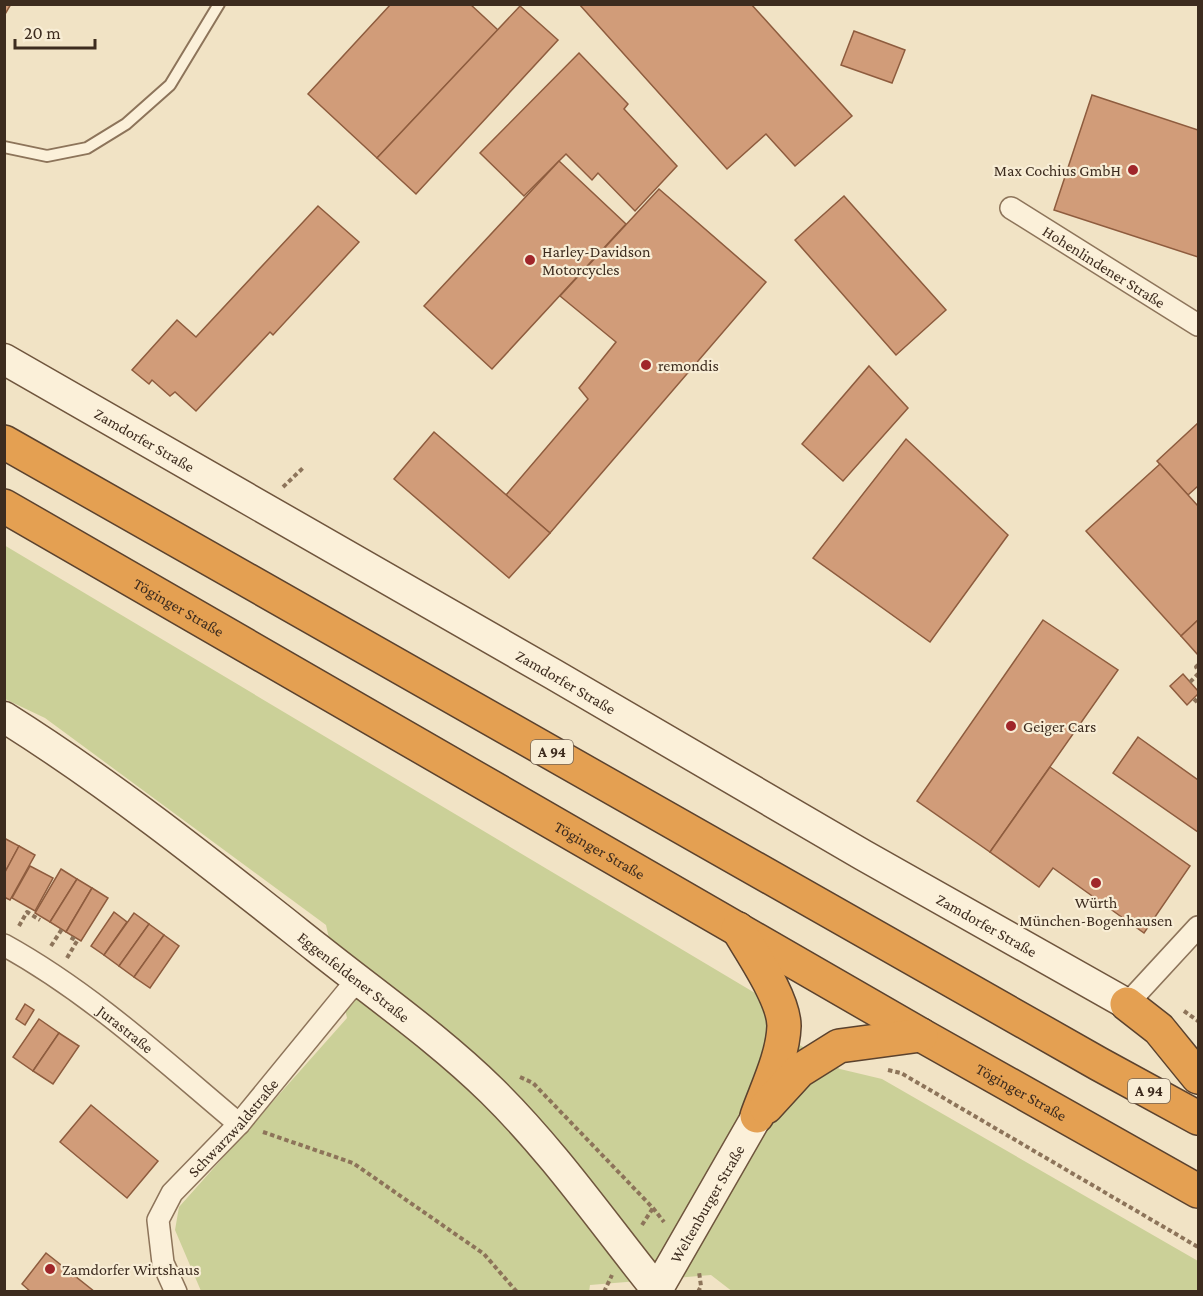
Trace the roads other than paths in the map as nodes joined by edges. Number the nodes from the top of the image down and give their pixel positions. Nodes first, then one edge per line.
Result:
1 (219, 4) edge
2 (4, 147) edge
3 (1011, 208) dead end
4 (1198, 325) edge
5 (4, 359) edge
6 (4, 442) edge
7 (4, 506) edge
8 (4, 717) edge
9 (1198, 927) edge
10 (737, 928) junction
11 (4, 945) edge
12 (360, 981) junction
13 (1127, 1004) junction
14 (921, 1035) junction
15 (1198, 1077) edge
16 (757, 1116) junction
17 (1198, 1118) edge
18 (239, 1124) junction
19 (1198, 1191) edge
20 (657, 1291) edge
21 (176, 1292) edge

1 - 2 lane
3 - 4 street, Hohenlindener Straße
5 - 13 street, Zamdorfer Straße
6 - 17 highway, A 94
7 - 10 highway, Töginger Straße
8 - 12 street, Eggenfeldener Straße
9 - 13 street
10 - 14 highway, Töginger Straße
10 - 16 highway
11 - 18 street, Jurastraße
12 - 18 street, Schwarzwaldstraße
12 - 20 street, Eggenfeldener Straße
13 - 15 highway
14 - 16 highway
14 - 19 highway, Töginger Straße
16 - 20 street, Weltenburger Straße
18 - 21 street, Schwarzwaldstraße

